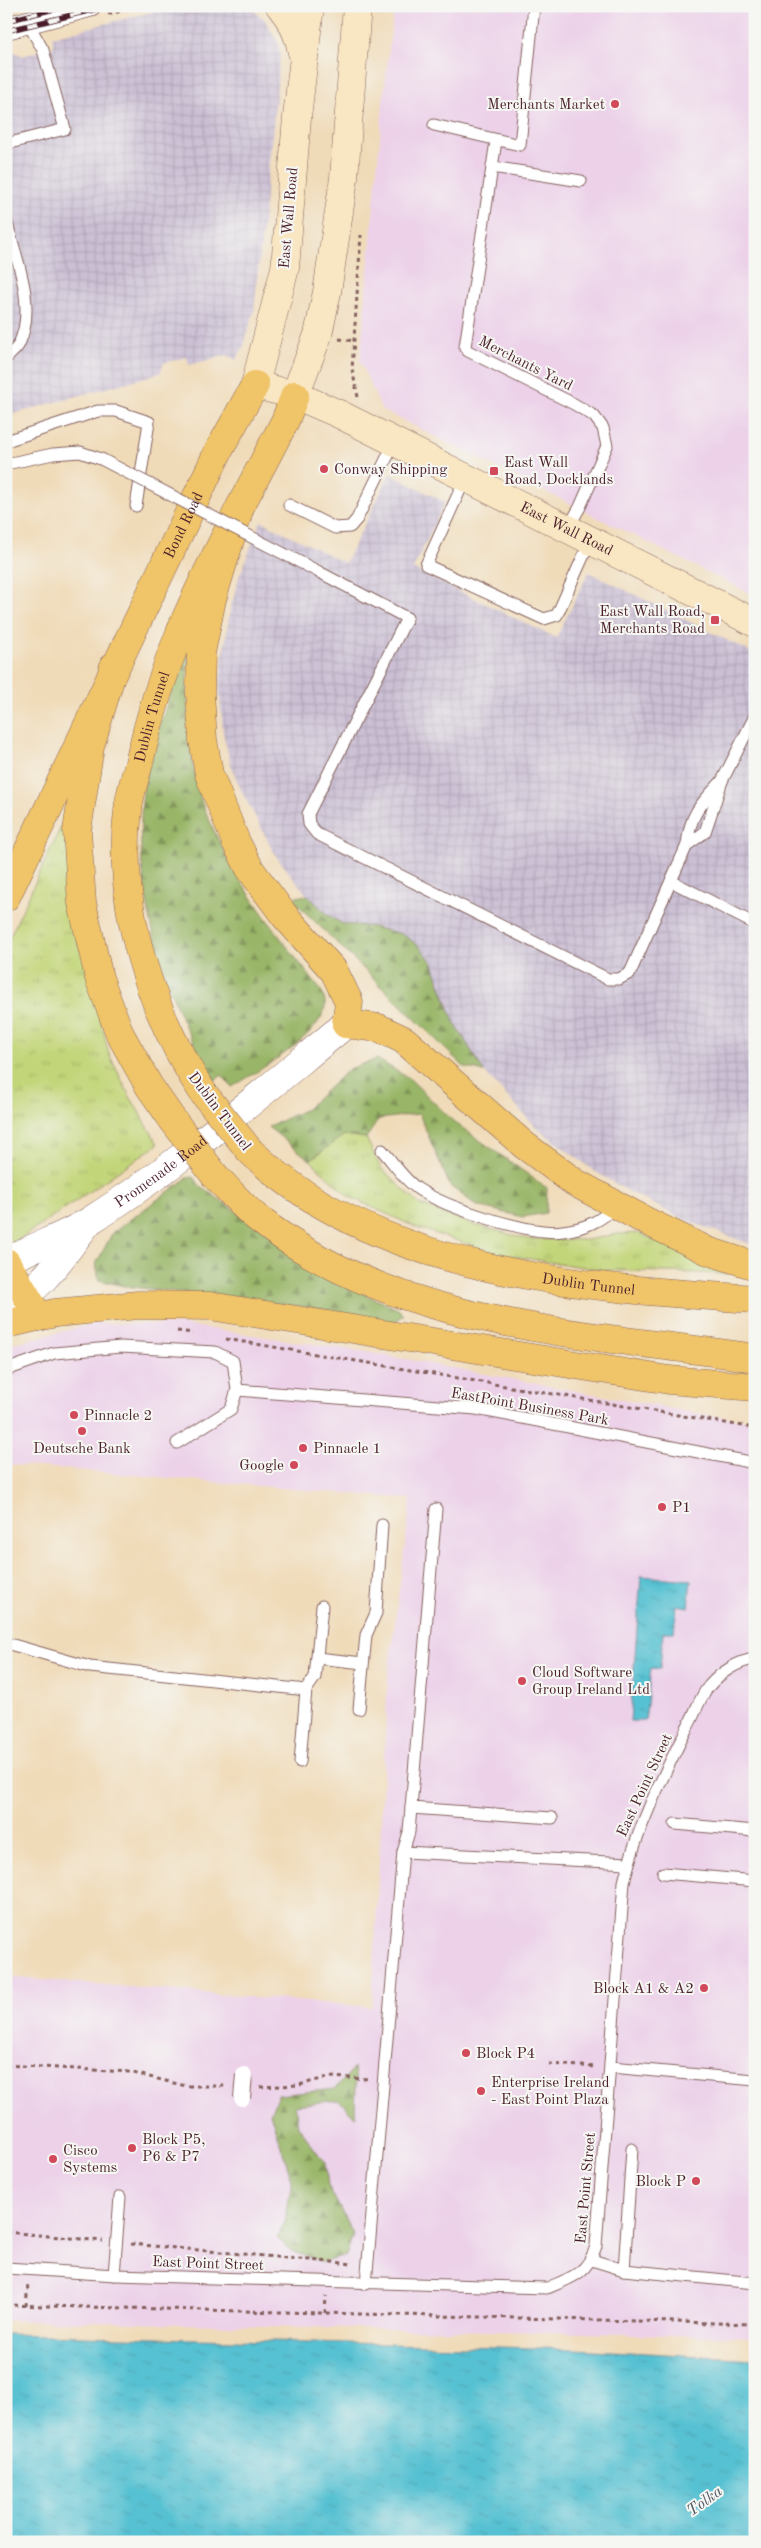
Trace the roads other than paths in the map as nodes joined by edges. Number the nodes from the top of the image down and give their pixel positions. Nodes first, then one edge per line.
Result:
1 (89, 6) edge
2 (280, 6) edge
3 (310, 6) edge
4 (357, 6) edge
5 (534, 6) edge
6 (17, 25) edge
7 (303, 58) junction
8 (434, 125) dead end
9 (496, 141) junction
10 (6, 144) edge
11 (492, 167) junction
12 (581, 181) dead end
13 (6, 220) edge
14 (6, 358) edge
15 (256, 385) junction
16 (295, 395) junction
17 (6, 441) edge
18 (395, 441) junction
19 (6, 464) edge
20 (466, 476) junction
21 (289, 505) dead end
22 (136, 506) dead end
23 (240, 507) junction
24 (579, 534) junction
25 (755, 623) edge
26 (114, 666) junction
27 (755, 716) edge
28 (722, 781) junction
29 (687, 845) junction
30 (671, 881) junction
31 (6, 897) edge
32 (755, 924) edge
33 (346, 1024) junction
34 (382, 1150) dead end
35 (617, 1205) junction
36 (90, 1221) junction
37 (6, 1262) edge
38 (755, 1266) edge
39 (755, 1300) edge
40 (24, 1306) edge
41 (6, 1324) edge
42 (755, 1358) edge
43 (6, 1370) edge
44 (755, 1387) edge
45 (237, 1390) junction
46 (177, 1443) dead end
47 (755, 1463) edge
48 (436, 1509) dead end
49 (382, 1525) dead end
50 (322, 1606) dead end
51 (6, 1643) edge
52 (317, 1658) junction
53 (755, 1659) edge
54 (363, 1663) junction
55 (306, 1690) junction
56 (359, 1708) dead end
57 (300, 1762) dead end
58 (411, 1808) junction
59 (552, 1818) dead end
60 (676, 1824) dead end
61 (755, 1831) edge
62 (403, 1852) junction
63 (628, 1863) junction
64 (663, 1874) dead end
65 (755, 1881) edge
66 (611, 2067) junction
67 (755, 2080) edge
68 (632, 2149) dead end
69 (120, 2197) dead end
70 (592, 2260) junction
71 (6, 2268) edge
72 (624, 2270) junction
73 (114, 2275) junction
74 (755, 2282) edge
75 (366, 2284) junction

1 - 6 street
2 - 7 main road
3 - 7 main road, East Wall Road
4 - 16 main road
5 - 9 lane
6 - 10 lane
7 - 15 main road, East Wall Road
8 - 9 lane
9 - 11 lane, Merchants Yard
11 - 12 lane
11 - 24 lane, Merchants Yard
13 - 14 lane
15 - 16 main road, East Wall Road
15 - 26 highway, Bond Road
16 - 18 main road, East Wall Road
16 - 23 highway
17 - 22 lane
18 - 20 main road, East Wall Road
18 - 21 lane
19 - 30 lane, bridge
20 - 24 main road, East Wall Road
20 - 24 lane
23 - 33 highway
23 - 39 highway, Dublin Tunnel, bridge
24 - 25 main road, East Wall Road
26 - 31 highway
26 - 42 highway, bridge
27 - 28 lane
28 - 29 lane
28 - 29 lane
29 - 30 lane
30 - 32 lane
33 - 35 highway
33 - 36 street, Promenade Road
34 - 35 lane
35 - 38 highway
36 - 37 street, Promenade Road
36 - 40 street, Promenade Road
37 - 40 highway
40 - 41 highway
40 - 44 highway
43 - 45 lane
45 - 46 lane
45 - 47 lane, EastPoint Business Park
48 - 58 lane
49 - 54 lane
50 - 52 lane
51 - 55 lane
52 - 54 lane
52 - 55 lane
53 - 63 lane, East Point Street
54 - 56 lane
55 - 57 lane
58 - 59 lane
58 - 62 lane
60 - 61 lane
62 - 63 lane
62 - 75 lane
63 - 66 lane, East Point Street
64 - 65 lane
66 - 67 lane
66 - 70 lane, East Point Street
68 - 72 lane
69 - 73 lane
70 - 72 lane
70 - 75 lane, East Point Street
71 - 73 lane, East Point Street
72 - 74 lane
73 - 75 lane, East Point Street

